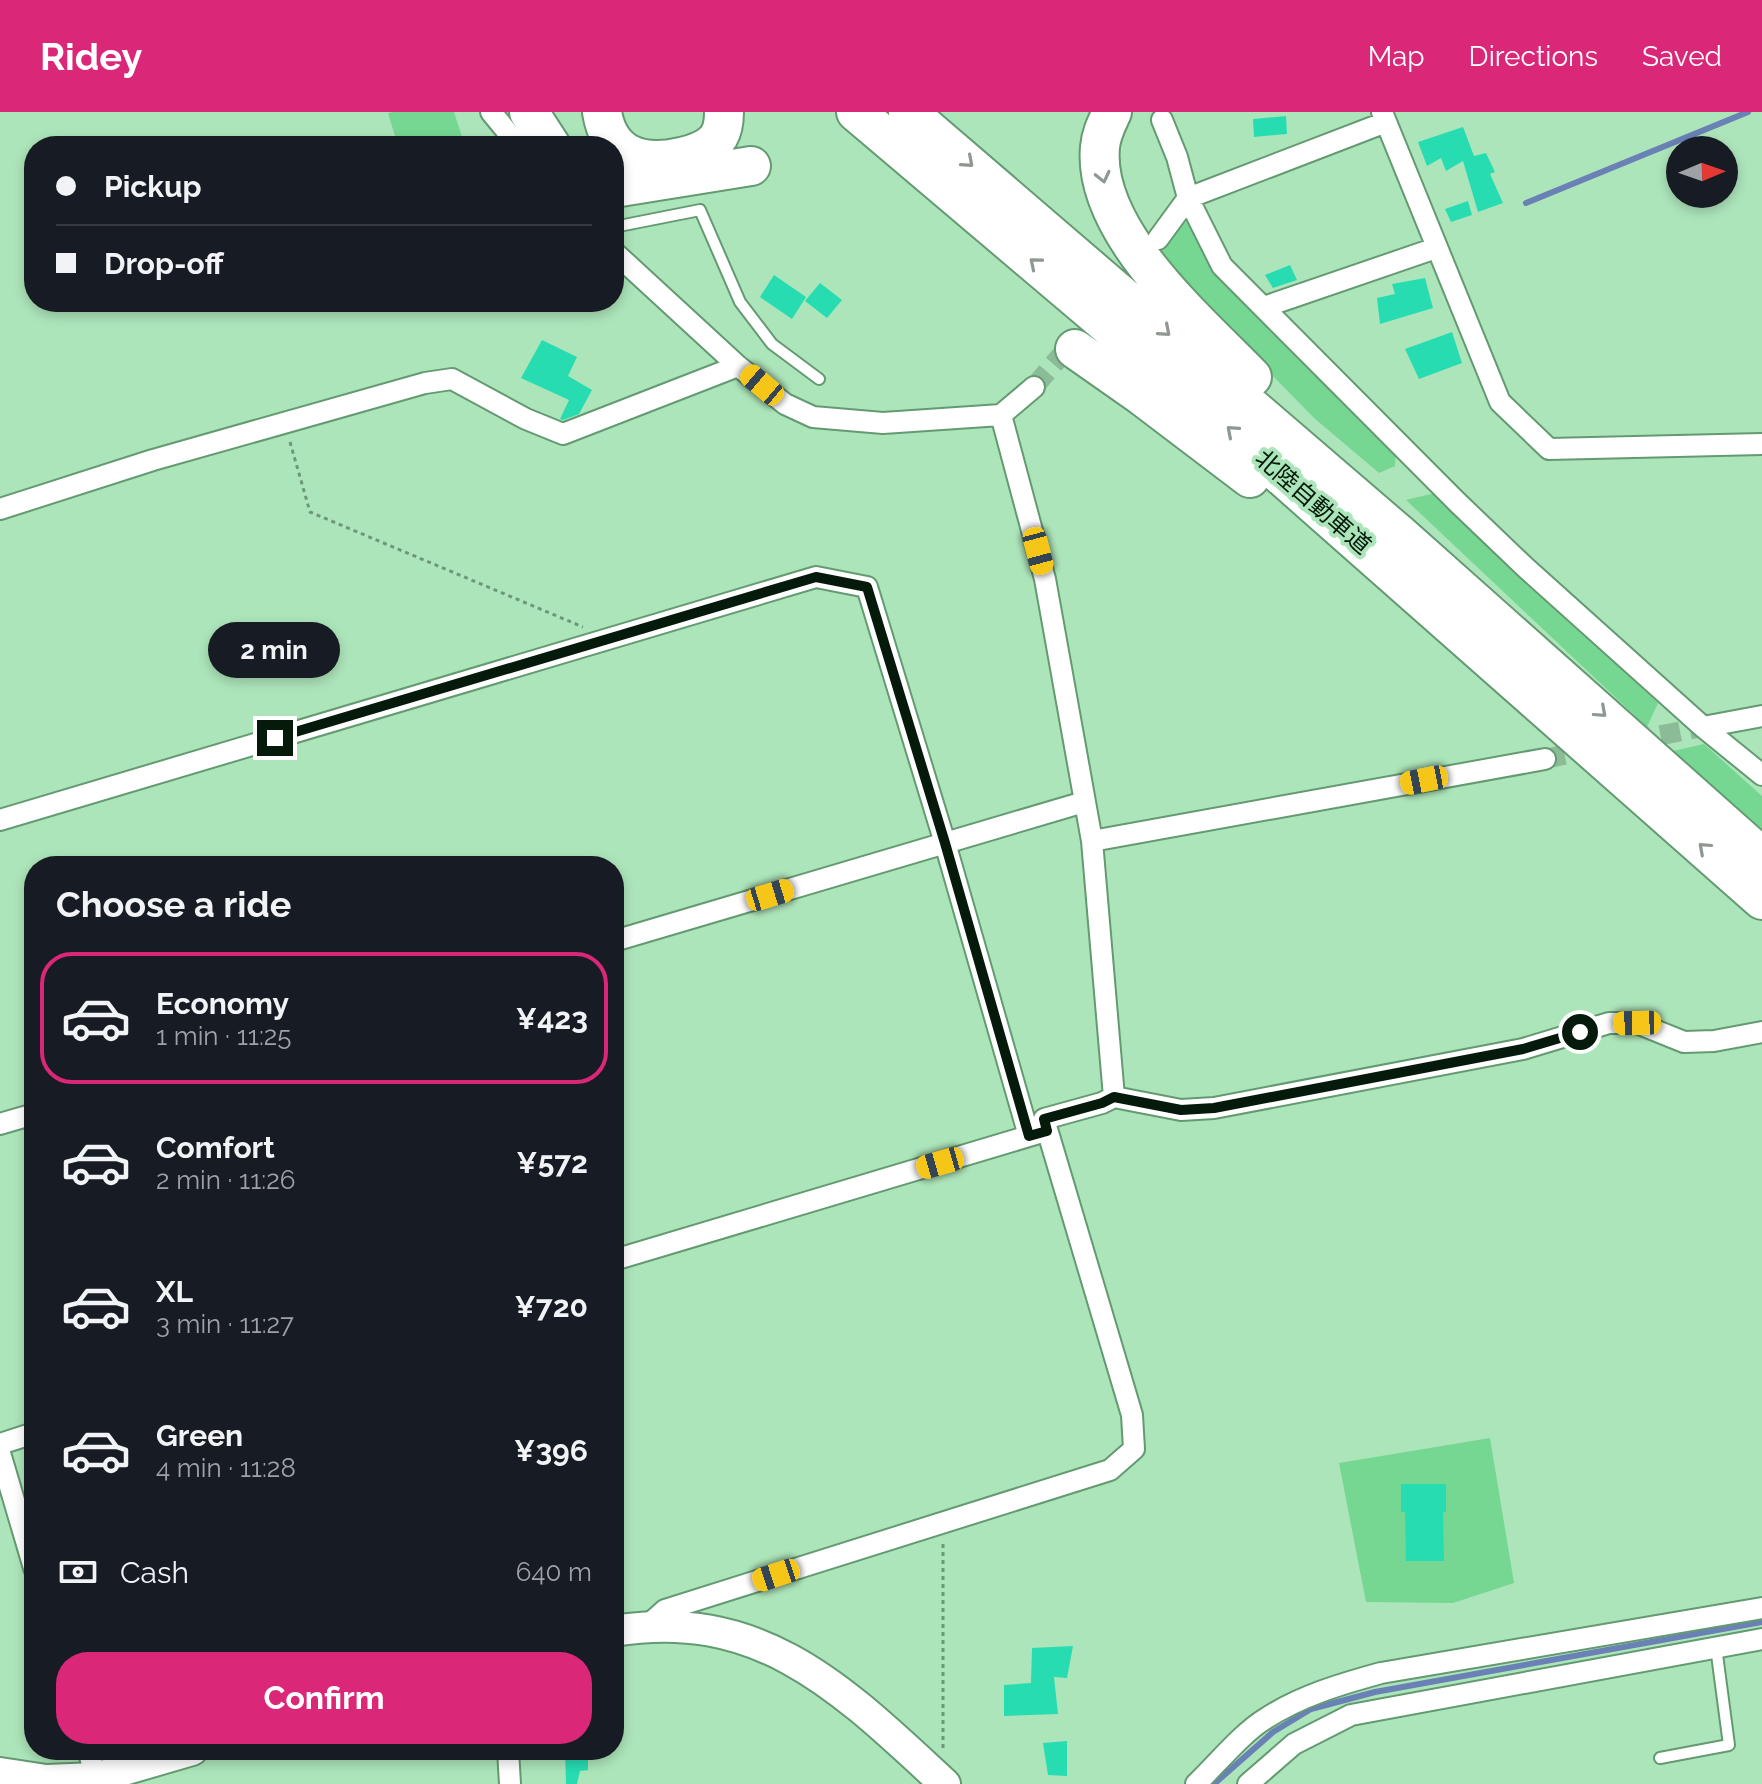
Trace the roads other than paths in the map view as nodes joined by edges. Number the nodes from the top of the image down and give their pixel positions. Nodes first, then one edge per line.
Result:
1 (491, 112) edge
2 (529, 112) edge
3 (602, 112) edge
4 (724, 112) edge
5 (856, 112) edge
6 (908, 112) edge
7 (1112, 112) edge
8 (1384, 117) edge
9 (1162, 120) dead end
10 (511, 136) edge
11 (545, 136) edge
12 (610, 136) edge
13 (624, 150) edge
14 (743, 178) dead end
15 (624, 187) edge
16 (1188, 198) junction
17 (624, 225) edge
18 (1158, 239) dead end
19 (1436, 248) junction
20 (624, 261) edge
21 (1264, 307) junction
22 (1075, 349) dead end
23 (738, 366) junction
24 (819, 379) dead end
25 (1034, 387) tunnel mouth
26 (1001, 415) junction
27 (1762, 444) edge
28 (0, 509) edge
29 (1543, 660) junction
30 (1762, 716) edge
31 (1565, 723) junction
32 (1703, 727) junction
33 (1545, 759) tunnel mouth
34 (1762, 775) edge
35 (1084, 802) junction
36 (0, 820) edge
37 (1092, 841) junction
38 (945, 843) junction
39 (1762, 857) edge
40 (1762, 900) edge
41 (624, 938) edge
42 (1762, 1032) edge
43 (1114, 1097) junction
44 (24, 1117) edge
45 (0, 1124) edge
46 (1038, 1134) junction
47 (624, 1257) edge
48 (24, 1436) edge
49 (0, 1444) edge
50 (0, 1453) edge
51 (24, 1534) edge
52 (1762, 1608) edge
53 (646, 1627) junction
54 (624, 1630) edge
55 (1762, 1639) edge
56 (1716, 1647) junction
57 (1660, 1758) dead end
58 (145, 1760) edge
59 (509, 1760) edge
60 (94, 1771) edge
61 (0, 1773) edge
62 (44, 1782) edge
63 (944, 1783) edge
64 (510, 1784) edge
65 (1196, 1784) edge
66 (1248, 1784) edge

1 - 10 street
2 - 11 highway
3 - 12 highway
4 - 13 highway
31 -> 5 highway, 北陸自動車道
6 -> 29 highway, 北陸自動車道
7 -> 29 highway
8 - 16 street
8 - 19 street
9 - 16 street
14 - 15 highway
16 - 18 street
16 - 21 street
17 - 24 lane
19 - 21 street
19 - 27 street
20 - 23 street
21 - 32 street
22 - 31 highway
23 - 26 street
23 - 28 street
25 - 26 street
26 - 35 street
29 -> 39 highway, 北陸自動車道
30 - 32 street
40 -> 31 highway, 北陸自動車道
32 - 34 street
33 - 37 street
35 - 37 street
35 - 38 street
36 - 38 street
37 - 43 street
38 - 41 street
38 - 46 street
42 - 43 street
43 - 46 street
44 - 45 street
46 - 47 street
46 - 53 street
48 - 49 street
50 - 51 street
52 - 65 street
53 - 54 main road
53 - 63 main road
55 - 56 street
56 - 57 lane
56 - 66 street
58 - 60 main road
59 - 64 street
60 - 62 main road
61 - 62 main road

